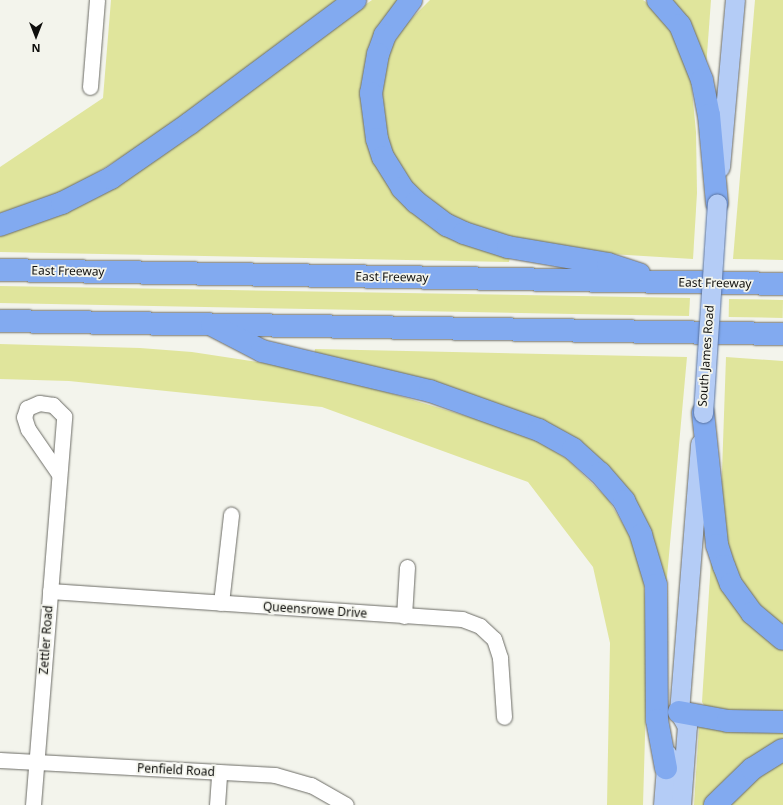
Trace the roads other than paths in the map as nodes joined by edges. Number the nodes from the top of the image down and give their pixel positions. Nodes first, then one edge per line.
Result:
1 (97, 0) edge
2 (355, 0) edge
3 (411, 0) edge
4 (658, 0) edge
5 (735, 0) edge
6 (90, 87) dead end
7 (717, 203) junction
8 (0, 225) edge
9 (0, 270) edge
10 (661, 282) junction
11 (783, 284) edge
12 (0, 320) edge
13 (207, 323) junction
14 (743, 333) junction
15 (783, 334) edge
16 (783, 350) edge
17 (702, 413) junction
18 (59, 474) dead end
19 (231, 515) dead end
20 (407, 567) dead end
21 (50, 591) junction
22 (221, 603) junction
23 (404, 616) junction
24 (783, 639) edge
25 (679, 712) junction
26 (504, 717) dead end
27 (783, 722) edge
28 (783, 750) edge
29 (0, 760) edge
30 (37, 762) junction
31 (666, 768) junction
32 (219, 773) junction
33 (33, 805) edge
34 (217, 805) edge
35 (346, 805) edge
36 (663, 805) edge
37 (681, 805) edge
38 (716, 805) edge

1 - 6 street
2 - 8 highway
3 - 10 highway
4 - 7 highway
5 - 7 main road, South James Road
7 - 17 main road, South James Road, bridge
9 - 10 highway, East Freeway
10 - 11 highway, East Freeway
12 - 13 highway
13 - 14 highway
13 - 31 highway
14 - 15 highway
14 - 16 highway
17 - 24 highway
17 - 25 main road, South James Road
18 - 21 street, Zettler Road
19 - 22 street
20 - 23 street
21 - 22 street, Queensrowe Drive
21 - 30 street, Zettler Road
22 - 23 street, Queensrowe Drive
23 - 26 street, Queensrowe Drive
25 - 27 highway
25 - 31 main road, South James Road
25 - 37 main road, South James Road
28 - 38 highway
29 - 30 street, Penfield Road
30 - 32 street, Penfield Road
30 - 33 street, Zettler Road
31 - 36 main road, South James Road
32 - 34 street
32 - 35 street, Penfield Road

